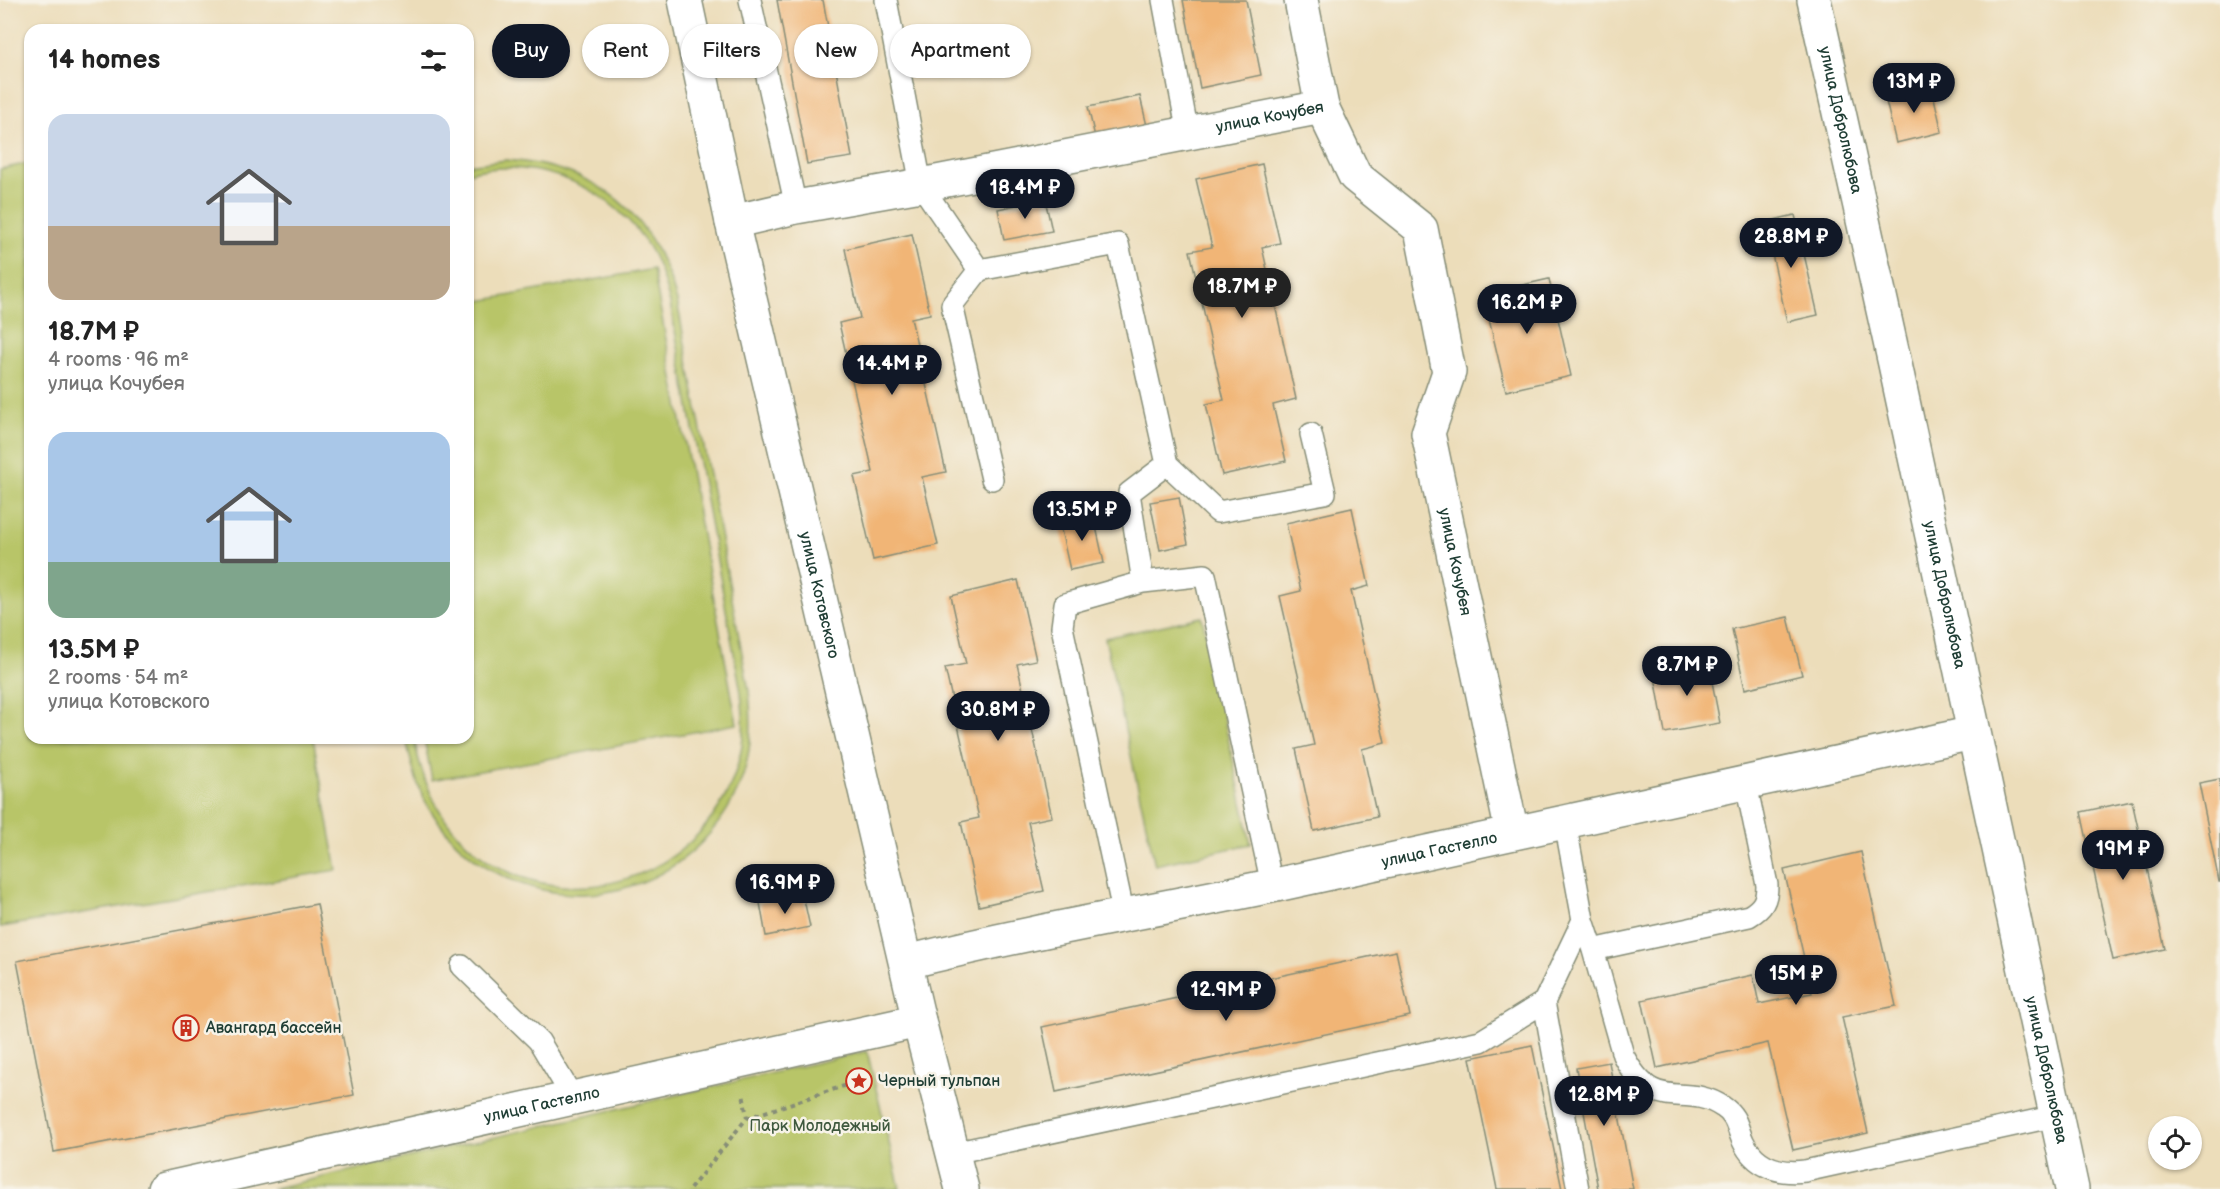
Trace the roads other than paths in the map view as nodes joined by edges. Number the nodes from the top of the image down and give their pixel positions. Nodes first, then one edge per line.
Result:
1 (685, 0) edge
2 (750, 0) edge
3 (886, 0) edge
4 (1163, 0) edge
5 (1301, 0) edge
6 (1814, 0) edge
7 (1322, 106) junction
8 (1188, 134) junction
9 (921, 185) junction
10 (796, 207) junction
11 (732, 222) junction
12 (978, 270) junction
13 (1311, 434) dead end
14 (1167, 464) junction
15 (992, 480) dead end
16 (1143, 582) junction
17 (1973, 733) junction
18 (1746, 784) junction
19 (1565, 822) junction
20 (1512, 833) junction
21 (1272, 885) junction
22 (1124, 916) junction
23 (1582, 920) junction
24 (1593, 950) junction
25 (907, 962) junction
26 (462, 966) dead end
27 (1544, 1002) junction
28 (919, 1021) junction
29 (573, 1098) junction
30 (2056, 1116) junction
31 (953, 1153) junction
32 (164, 1189) edge
33 (962, 1189) edge
34 (1578, 1189) edge
35 (2072, 1189) edge

1 - 11 street, улица Котовского
2 - 10 lane
3 - 9 lane
4 - 8 lane
5 - 7 street
6 - 17 street, улица Добролюбова
7 - 8 street, улица Кочубея
7 - 20 street, улица Кочубея
8 - 9 street, улица Кочубея
9 - 10 street, улица Кочубея
9 - 12 lane
10 - 11 street, улица Кочубея
11 - 25 street, улица Котовского
12 - 14 lane
12 - 15 lane
13 - 14 lane
14 - 16 lane
16 - 21 lane
16 - 22 lane
17 - 18 street, улица Гастелло
17 - 30 street, улица Добролюбова
18 - 19 street, улица Гастелло
18 - 24 lane
19 - 20 street, улица Гастелло
19 - 23 lane
20 - 21 street, улица Гастелло
21 - 22 street, улица Гастелло
22 - 25 street, улица Гастелло
23 - 24 lane
23 - 27 lane
24 - 30 lane
25 - 28 street, улица Котовского
26 - 29 lane
27 - 31 lane
27 - 34 lane
28 - 29 street, улица Гастелло
28 - 31 street, улица Котовского
29 - 32 street, улица Гастелло
30 - 35 street, улица Добролюбова
31 - 33 street, улица Котовского

